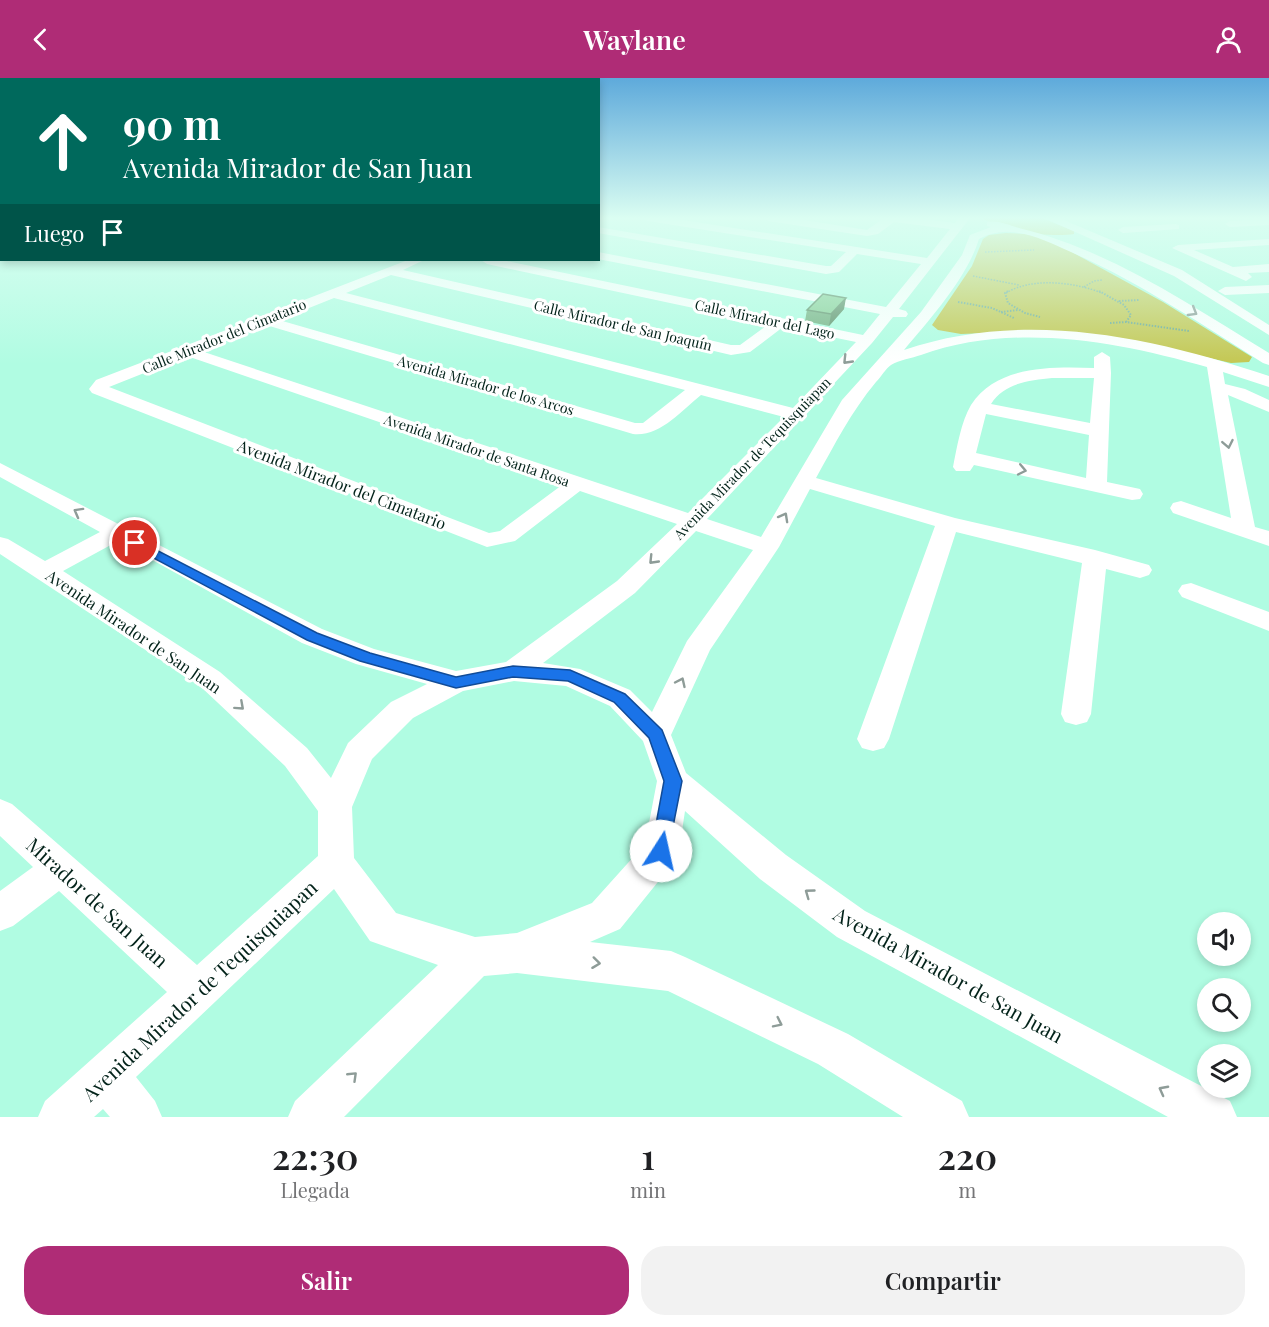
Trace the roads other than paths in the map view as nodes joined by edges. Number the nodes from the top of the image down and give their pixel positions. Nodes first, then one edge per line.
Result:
1 (401, 266) edge
2 (518, 266) edge
3 (657, 266) edge
4 (806, 266) edge
5 (838, 266) edge
6 (926, 266) edge
7 (960, 266) edge
8 (1111, 266) edge
9 (1174, 266) edge
10 (1221, 266) edge
11 (1269, 268) edge
12 (389, 271) junction
13 (1231, 271) junction
14 (1246, 277) dead end
15 (1269, 289) edge
16 (1209, 292) junction
17 (331, 293) junction
18 (888, 311) junction
19 (923, 318) junction
20 (265, 320) junction
21 (1254, 321) junction
22 (780, 322) junction
23 (1269, 324) edge
24 (1269, 332) edge
25 (971, 336) junction
26 (1074, 337) junction
27 (867, 340) junction
28 (1124, 343) junction
29 (187, 351) junction
30 (1267, 359) edge
31 (887, 361) junction
32 (1102, 371) junction
33 (1214, 373) junction
34 (1269, 382) edge
35 (98, 387) joint
36 (697, 389) junction
37 (979, 407) junction
38 (1269, 407) edge
39 (795, 414) junction
40 (1100, 431) junction
41 (0, 469) edge
42 (804, 481) junction
43 (576, 484) junction
44 (1096, 485) junction
45 (1132, 494) dead end
46 (1181, 508) dead end
47 (690, 522) junction
48 (948, 523) junction
49 (1245, 531) junction
50 (116, 533) junction
51 (1269, 540) edge
52 (0, 544) edge
53 (767, 547) junction
54 (1095, 557) junction
55 (1140, 570) dead end
56 (45, 571) junction
57 (1191, 591) dead end
58 (1269, 622) edge
59 (513, 671) junction
60 (456, 682) junction
61 (1076, 714) dead end
62 (656, 735) junction
63 (873, 739) dead end
64 (673, 781) junction
65 (335, 807) junction
66 (0, 814) edge
67 (336, 863) junction
68 (60, 869) junction
69 (0, 913) edge
70 (517, 953) junction
71 (475, 957) junction
72 (196, 991) junction
73 (106, 1076) junction
74 (61, 1117) edge
75 (139, 1117) edge
76 (311, 1117) edge
77 (946, 1117) edge
78 (1214, 1117) edge

1 - 12 street, Calle Mirador del Cimatario
2 - 22 street, Calle Mirador del Lago
3 - 18 street
4 - 5 street
6 - 18 street, Avenida Mirador de Tequisquiapan
7 - 19 street, Avenida Mirador de Tequisquiapan
8 -> 30 street
9 - 16 street
10 - 13 street
11 - 13 street
12 - 17 street, Calle Mirador del Cimatario
12 - 22 street, Calle Mirador de San Joaquín
13 - 14 street
15 - 16 street
16 - 21 street
17 - 20 street, Calle Mirador del Cimatario
17 - 36 street
18 - 19 street
18 - 27 street, Avenida Mirador de Tequisquiapan
19 - 25 street
19 - 31 street, Avenida Mirador de Tequisquiapan
20 - 29 street, Calle Mirador del Cimatario
20 - 36 street, Avenida Mirador de los Arcos
21 - 23 street
21 - 24 street
22 - 27 street, Calle Mirador del Lago
25 - 26 street
25 - 31 street
26 - 28 street
26 - 32 street
27 -> 39 street, Avenida Mirador de Tequisquiapan
28 - 32 street
28 - 33 street
29 - 35 street, Calle Mirador del Cimatario
29 - 43 street, Avenida Mirador de Santa Rosa
30 - 33 street
31 - 42 street, Avenida Mirador de Tequisquiapan
32 - 37 street
32 - 40 street
33 - 34 street
33 - 38 street
33 -> 49 street
35 - 43 street, Avenida Mirador del Cimatario
36 - 39 street
37 - 40 street
37 -> 44 street
39 - 47 street, Avenida Mirador de Tequisquiapan
40 - 44 street
50 -> 41 street
42 - 48 street
53 -> 42 street, Avenida Mirador de Tequisquiapan
43 - 47 street, Avenida Mirador de Santa Rosa
44 - 45 street
46 - 49 street
47 - 53 street, Avenida Mirador de Santa Rosa
47 -> 59 street, Avenida Mirador de Tequisquiapan
48 - 54 street
48 - 63 street
49 - 51 street
50 - 56 street
50 - 60 street
52 - 56 street, Avenida Mirador de San Juan
62 -> 53 street, Avenida Mirador de Tequisquiapan
54 - 55 street
54 - 61 street
56 -> 65 street, Avenida Mirador de San Juan
57 - 58 street
59 - 60 street
59 - 62 street
60 - 65 street
62 - 64 street
64 - 70 street
78 -> 64 street, Avenida Mirador de San Juan
65 - 67 street
66 - 68 street, Mirador de San Juan
67 - 71 street
67 - 72 street, Avenida Mirador de Tequisquiapan
68 - 69 street
68 - 72 street, Mirador de San Juan
70 - 71 street
70 -> 77 street
76 -> 71 street
72 - 73 street, Avenida Mirador de Tequisquiapan
73 - 74 street, Avenida Mirador de Tequisquiapan
73 - 75 street

